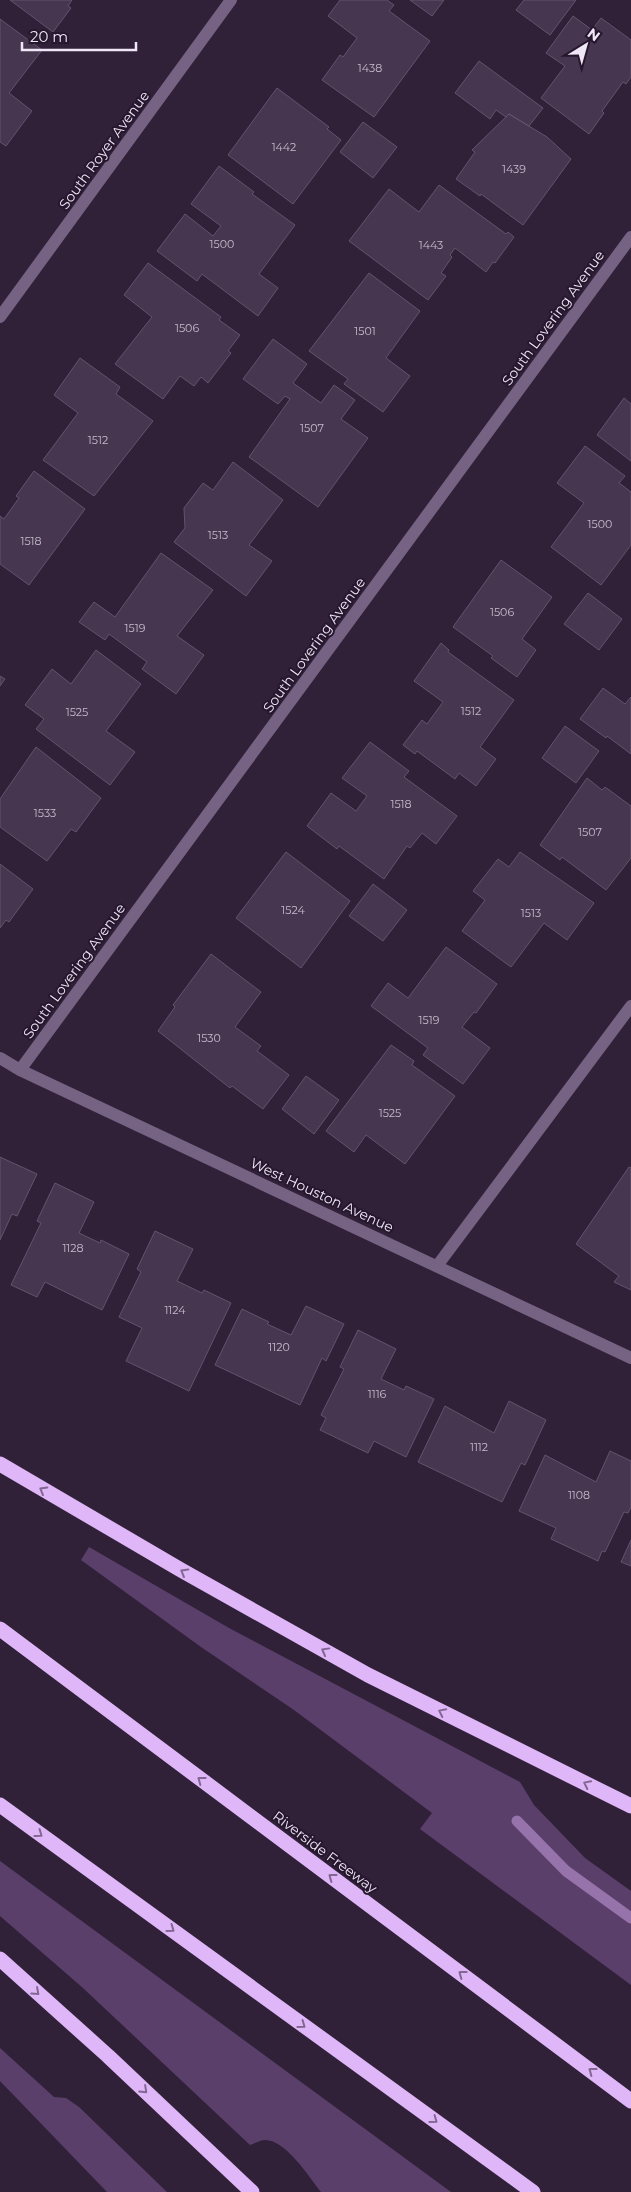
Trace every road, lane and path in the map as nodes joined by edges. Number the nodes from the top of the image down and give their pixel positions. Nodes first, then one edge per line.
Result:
1 (231, 0) edge
2 (631, 237) edge
3 (0, 317) edge
4 (631, 1006) edge
5 (0, 1058) edge
6 (20, 1070) junction
7 (437, 1266) junction
8 (631, 1358) edge
9 (0, 1464) edge
10 (0, 1629) edge
11 (0, 1805) edge
12 (631, 1806) edge
13 (0, 1959) edge
14 (631, 2101) edge
15 (252, 2192) edge
16 (532, 2192) edge

1 - 3 street, South Royer Avenue
2 - 6 street, South Lovering Avenue
4 - 7 street
5 - 6 street, West Houston Avenue
6 - 7 street, West Houston Avenue
7 - 8 street, West Houston Avenue
12 -> 9 highway
14 -> 10 highway, Riverside Freeway
11 -> 16 highway
13 -> 15 highway

